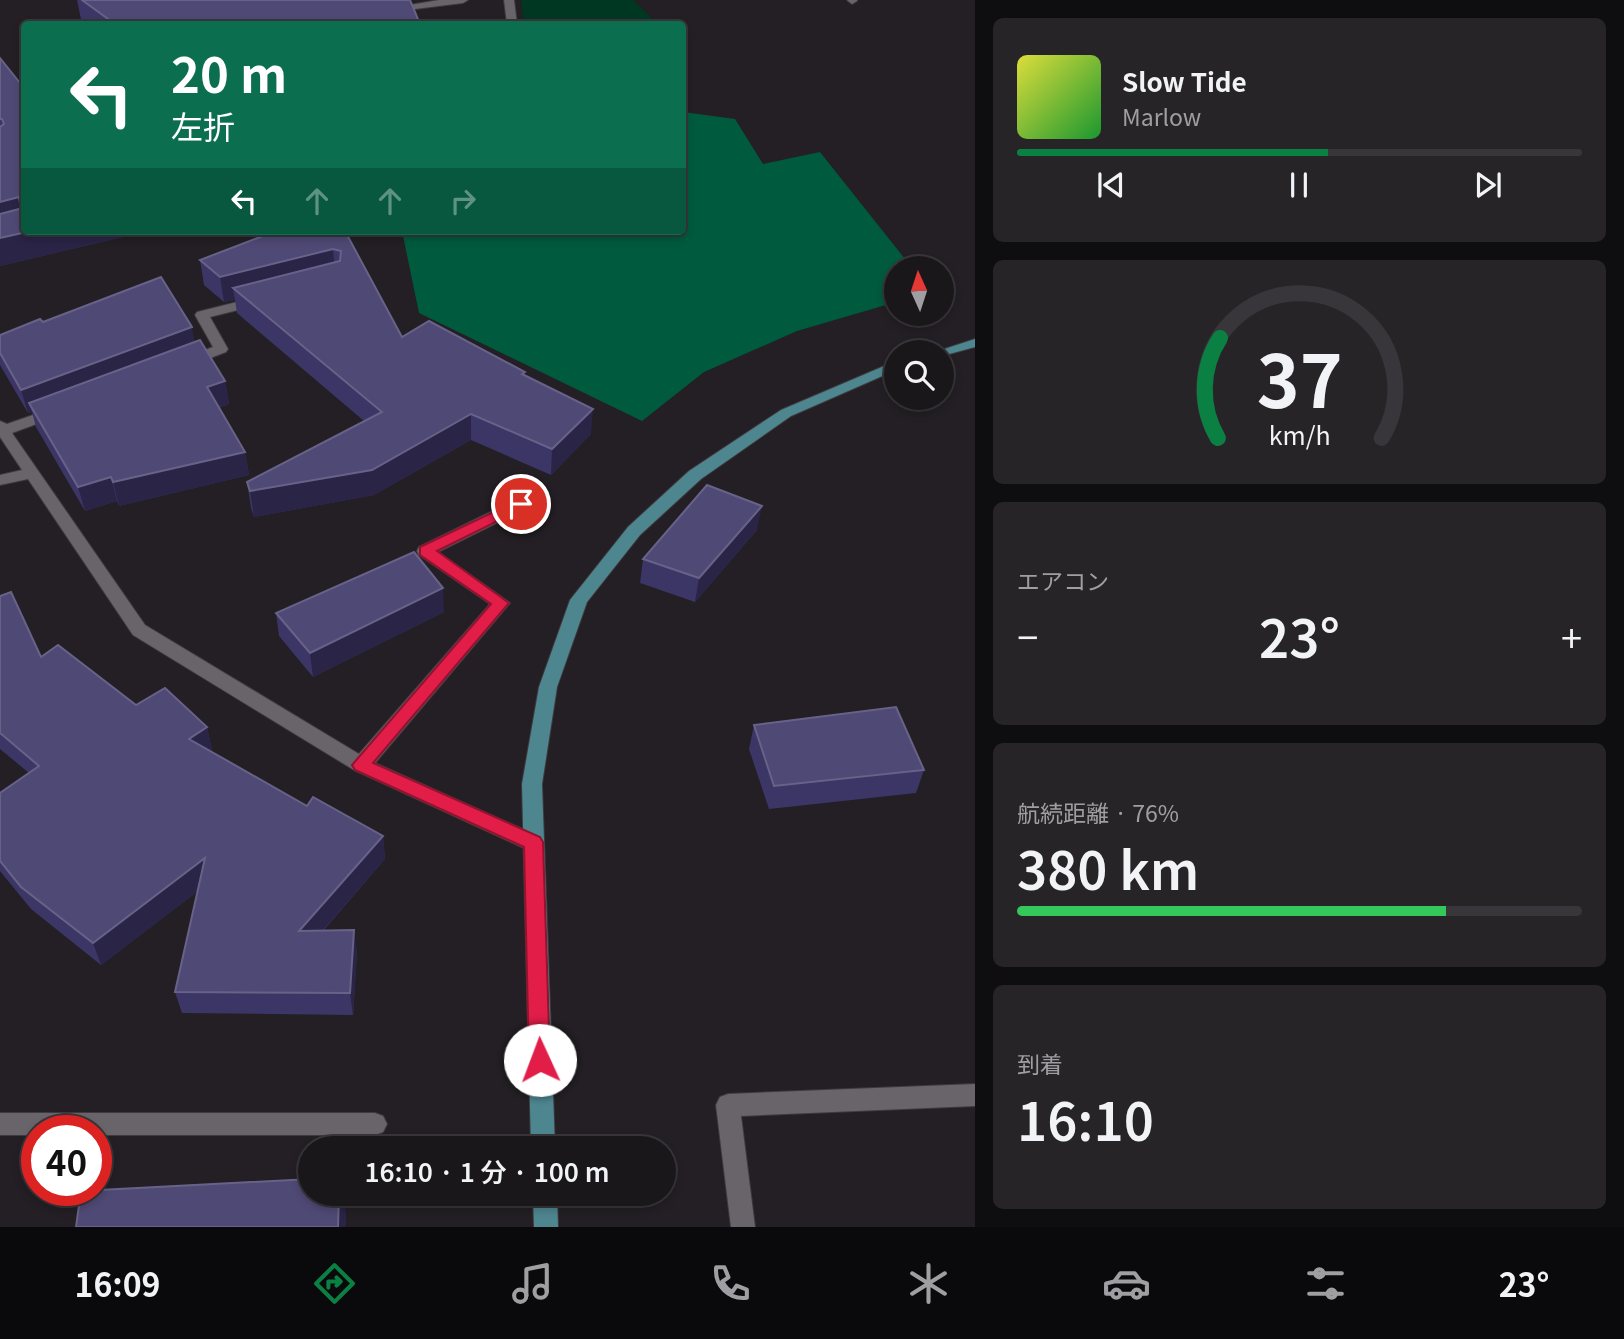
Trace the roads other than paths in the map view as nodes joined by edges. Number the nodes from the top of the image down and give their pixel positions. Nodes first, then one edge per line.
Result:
1 (463, 0) edge
2 (509, 0) edge
3 (382, 10) edge
4 (512, 21) edge
5 (269, 298) edge
6 (975, 343) edge
7 (954, 349) edge
8 (170, 368) edge
9 (884, 370) edge
10 (67, 407) edge
11 (2, 429) edge
12 (32, 473) junction
13 (0, 480) edge
14 (521, 504) dead end
15 (361, 765) junction
16 (534, 842) junction
17 (975, 1095) edge
18 (0, 1124) edge
19 (375, 1124) dead end
20 (543, 1136) edge
21 (545, 1206) edge
22 (546, 1227) edge
23 (743, 1227) edge

1 - 3 street
2 - 4 street
5 - 8 street
6 - 7 street
9 - 16 street
10 - 11 street
11 - 12 street
12 - 13 street
12 - 15 street
14 - 15 street
15 - 16 street
16 - 20 street
17 - 23 street
18 - 19 street
21 - 22 street

